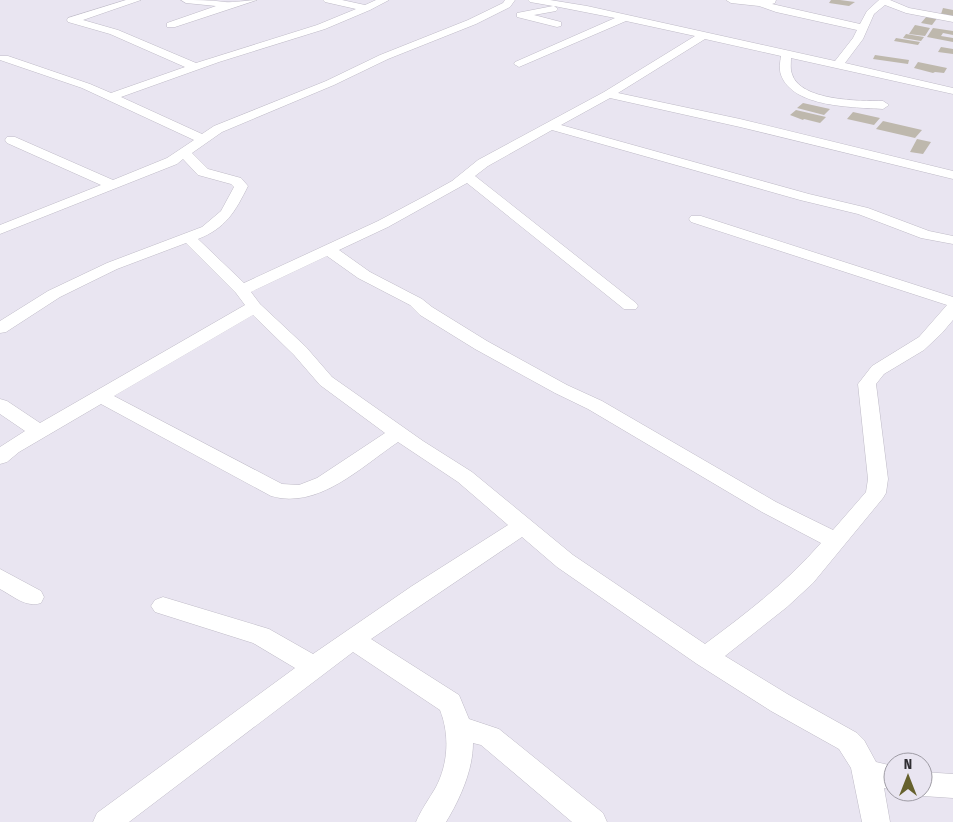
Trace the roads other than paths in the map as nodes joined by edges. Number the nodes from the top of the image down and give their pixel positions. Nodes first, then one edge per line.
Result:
1 (136, 0) edge
2 (186, 0) edge
3 (252, 0) edge
4 (328, 0) edge
5 (384, 0) edge
6 (510, 0) edge
7 (533, 0) edge
8 (602, 0) edge
9 (731, 0) edge
10 (775, 0) edge
11 (884, 0) edge
12 (761, 3) junction
13 (231, 4) junction
14 (569, 6) junction
15 (367, 8) junction
16 (587, 9) junction
17 (624, 18) junction
18 (953, 19) edge
19 (557, 24) dead end
20 (171, 25) dead end
21 (863, 28) junction
22 (702, 36) junction
23 (786, 55) junction
24 (4, 58) dead end
25 (518, 64) dead end
26 (838, 65) junction
27 (195, 68) junction
28 (953, 91) edge
29 (608, 94) junction
30 (111, 97) junction
31 (883, 105) dead end
32 (551, 126) junction
33 (203, 139) junction
34 (11, 140) dead end
35 (185, 154) junction
36 (953, 175) edge
37 (467, 176) junction
38 (111, 184) junction
39 (696, 219) dead end
40 (0, 230) edge
41 (189, 238) junction
42 (953, 240) edge
43 (328, 249) junction
44 (242, 290) junction
45 (953, 302) edge
46 (630, 306) dead end
47 (254, 307) junction
48 (953, 309) edge
49 (0, 328) edge
50 (99, 395) junction
51 (0, 405) edge
52 (39, 431) junction
53 (398, 433) junction
54 (0, 457) edge
55 (522, 526) junction
56 (835, 541) junction
57 (0, 578) edge
58 (33, 598) dead end
59 (163, 606) dead end
60 (352, 639) junction
61 (706, 657) junction
62 (314, 666) junction
63 (460, 727) junction
64 (866, 772) junction
65 (883, 776) edge
66 (933, 785) edge
67 (953, 786) edge
68 (107, 822) edge
69 (430, 822) edge
70 (593, 822) edge
71 (876, 822) edge

1 - 27 street
2 - 13 street
3 - 13 street
4 - 15 street
5 - 15 street
6 - 33 street
7 - 14 street
8 - 16 street
9 - 12 street
10 - 12 street
11 - 18 street
11 - 21 street
12 - 21 street
13 - 20 street
14 - 16 street
14 - 19 street
15 - 27 street
16 - 17 street
17 - 22 street
17 - 25 street
21 - 26 street
22 - 23 street
22 - 29 street
23 - 26 street
23 - 31 street
24 - 30 street
26 - 28 street
27 - 30 street
29 - 32 street
29 - 36 street
30 - 33 street
32 - 37 street
32 - 42 street
33 - 35 street
34 - 38 street
35 - 38 street
35 - 41 street
37 - 43 street
37 - 46 street
38 - 40 street
39 - 45 street
41 - 44 street
41 - 49 street
43 - 44 street
43 - 56 street
44 - 47 street
47 - 50 street
47 - 53 street
48 - 56 street
50 - 52 street
50 - 53 street
51 - 52 street
52 - 54 street
53 - 55 street
55 - 60 street
55 - 61 street
56 - 61 street
57 - 58 street
59 - 62 street
60 - 62 street
60 - 63 street
61 - 64 street
62 - 68 street
63 - 69 street
63 - 70 street
64 - 65 street
64 - 71 street
66 - 67 street

